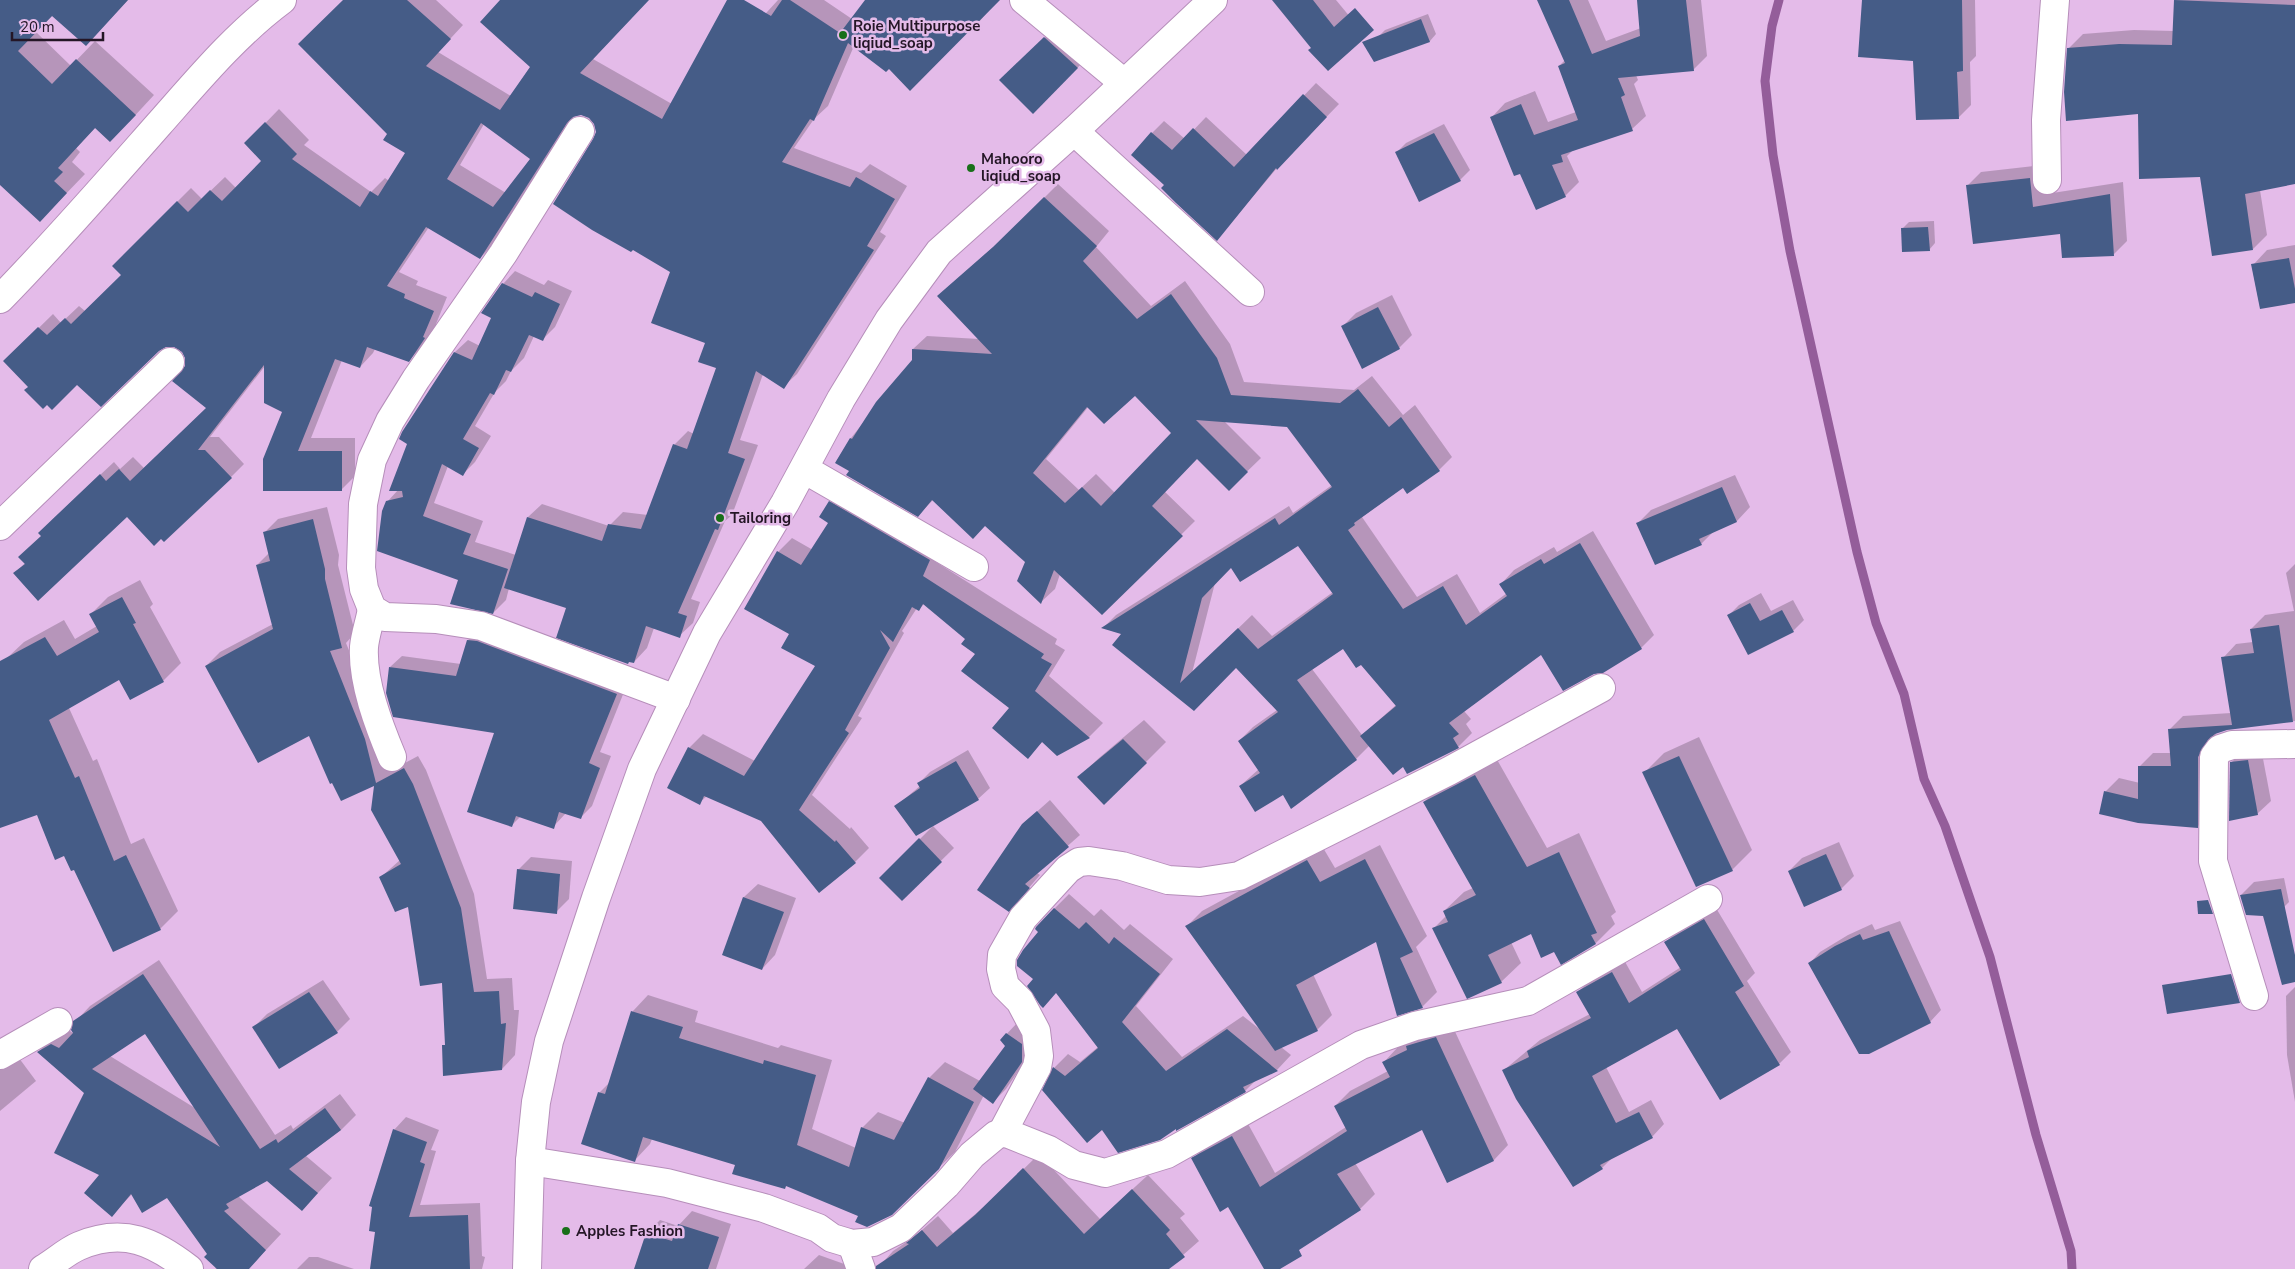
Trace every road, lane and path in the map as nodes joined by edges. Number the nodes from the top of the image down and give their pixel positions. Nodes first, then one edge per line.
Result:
1 (282, 0) edge
2 (1024, 0) edge
3 (1213, 0) edge
4 (2055, 0) edge
5 (1124, 83) junction
6 (580, 131) dead end
7 (1074, 131) junction
8 (2047, 180) dead end
9 (1250, 292) dead end
10 (0, 299) edge
11 (170, 362) dead end
12 (804, 469) junction
13 (0, 526) edge
14 (974, 568) dead end
15 (372, 609) junction
16 (1601, 688) dead end
17 (676, 698) junction
18 (2295, 744) edge
19 (392, 757) dead end
20 (1708, 900) dead end
21 (2254, 996) dead end
22 (58, 1022) dead end
23 (0, 1056) edge
24 (1002, 1133) junction
25 (530, 1161) junction
26 (857, 1257) edge
27 (43, 1269) edge
28 (189, 1269) edge
29 (527, 1269) edge

1 - 10 street
2 - 5 street
3 - 5 street
4 - 8 street
5 - 7 street
6 - 15 street
7 - 9 street
7 - 12 street
11 - 13 street
12 - 14 street
12 - 17 street
15 - 17 street
15 - 19 street
16 - 24 street
17 - 25 street
18 - 21 street
20 - 24 street
22 - 23 street
24 - 26 street
25 - 26 street
25 - 29 street
27 - 28 street

